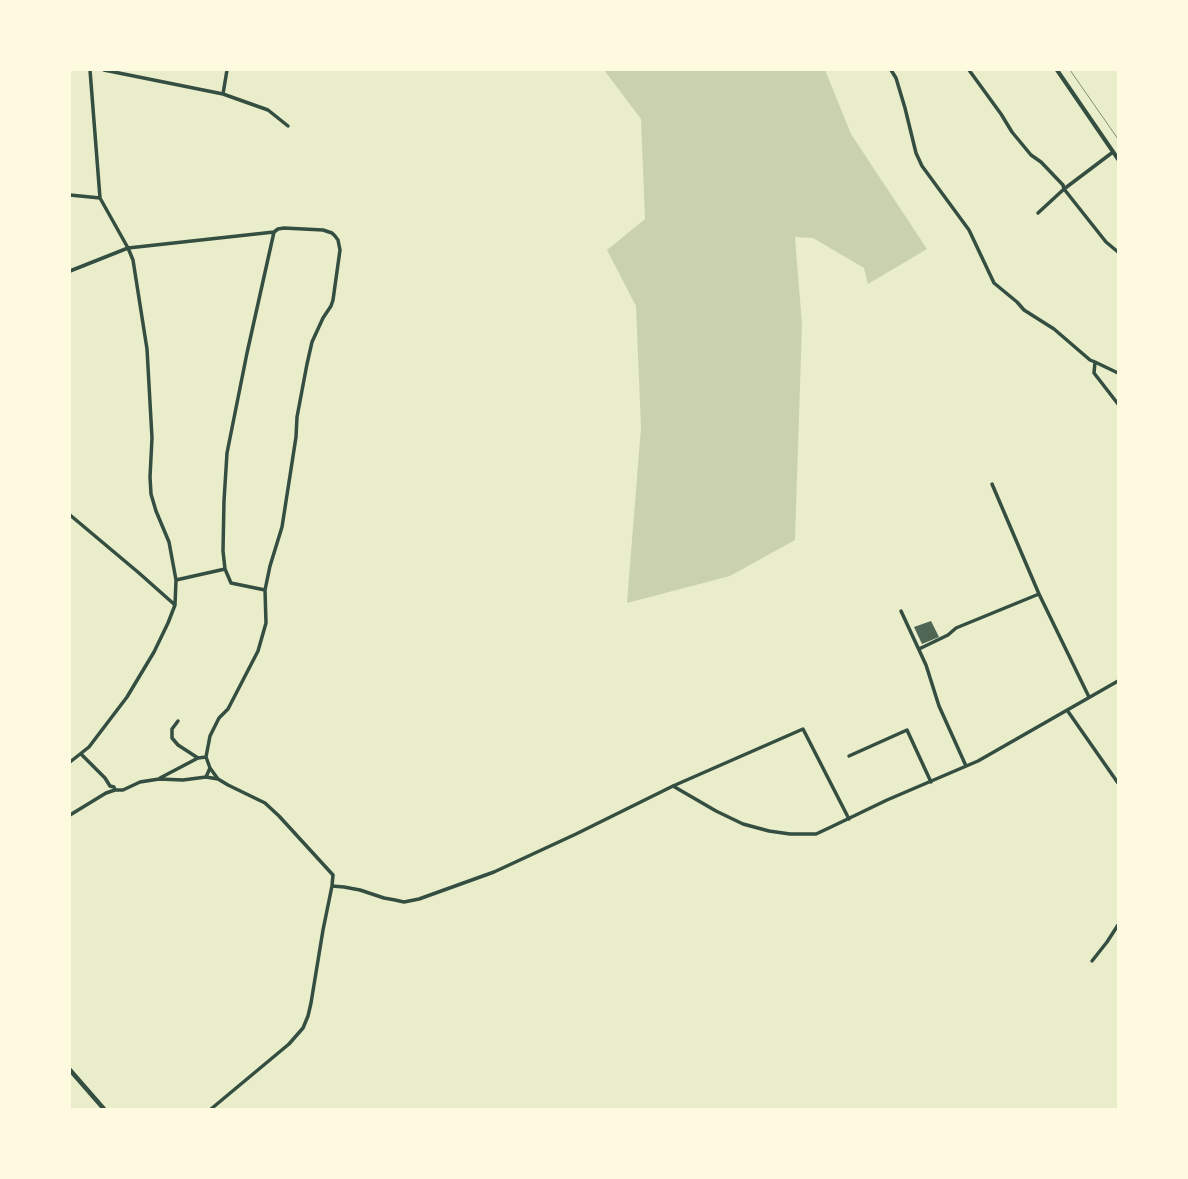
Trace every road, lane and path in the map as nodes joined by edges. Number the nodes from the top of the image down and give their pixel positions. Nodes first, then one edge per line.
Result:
1 (90, 70) edge
2 (104, 70) edge
3 (228, 70) edge
4 (891, 70) edge
5 (969, 70) edge
6 (1057, 70) edge
7 (223, 94) junction
8 (288, 126) dead end
9 (1113, 152) junction
10 (1118, 158) edge
11 (1064, 188) junction
12 (70, 195) edge
13 (100, 198) junction
14 (1038, 213) dead end
15 (274, 232) junction
16 (128, 248) junction
17 (1118, 252) edge
18 (70, 271) edge
19 (1095, 362) junction
20 (1118, 372) edge
21 (1118, 404) edge
22 (992, 484) dead end
23 (70, 515) edge
24 (225, 569) junction
25 (176, 580) junction
26 (265, 590) junction
27 (1039, 594) junction
28 (175, 605) junction
29 (901, 611) dead end
30 (919, 649) junction
31 (1118, 681) edge
32 (1089, 697) junction
33 (1067, 710) junction
34 (178, 721) dead end
35 (81, 754) junction
36 (849, 756) dead end
37 (206, 757) junction
38 (198, 758) junction
39 (70, 762) edge
40 (966, 766) junction
41 (210, 768) junction
42 (206, 777) junction
43 (159, 779) junction
44 (218, 779) junction
45 (931, 782) junction
46 (1118, 783) edge
47 (673, 786) junction
48 (115, 790) junction
49 (70, 815) edge
50 (849, 819) junction
51 (332, 886) junction
52 (1118, 926) edge
53 (1092, 961) dead end
54 (70, 1070) edge
55 (104, 1109) edge
56 (211, 1109) edge

1 - 13 street
2 - 7 street
3 - 7 street
4 - 19 street
5 - 11 street
6 - 9 street
7 - 8 street
9 - 10 street
9 - 11 street
11 - 14 street
11 - 17 street
12 - 13 street
13 - 16 street
15 - 16 street
15 - 24 street
15 - 26 street
16 - 18 street
16 - 25 street
19 - 20 street
19 - 21 street
22 - 27 street
23 - 28 street
24 - 25 street
24 - 26 street
25 - 28 street
26 - 37 street
27 - 30 street
27 - 32 street
28 - 35 street
29 - 30 street
30 - 40 street
31 - 32 street
32 - 33 street
33 - 40 street
33 - 46 street
34 - 38 street
35 - 39 street
35 - 48 street
36 - 45 street
37 - 38 street
37 - 41 street
38 - 43 street
40 - 45 street
41 - 42 street
41 - 44 street
42 - 43 street
42 - 44 street
43 - 48 street
44 - 51 street
45 - 50 street
47 - 50 street
47 - 50 street
47 - 51 street
48 - 49 street
51 - 56 street
52 - 53 street
54 - 55 main road

